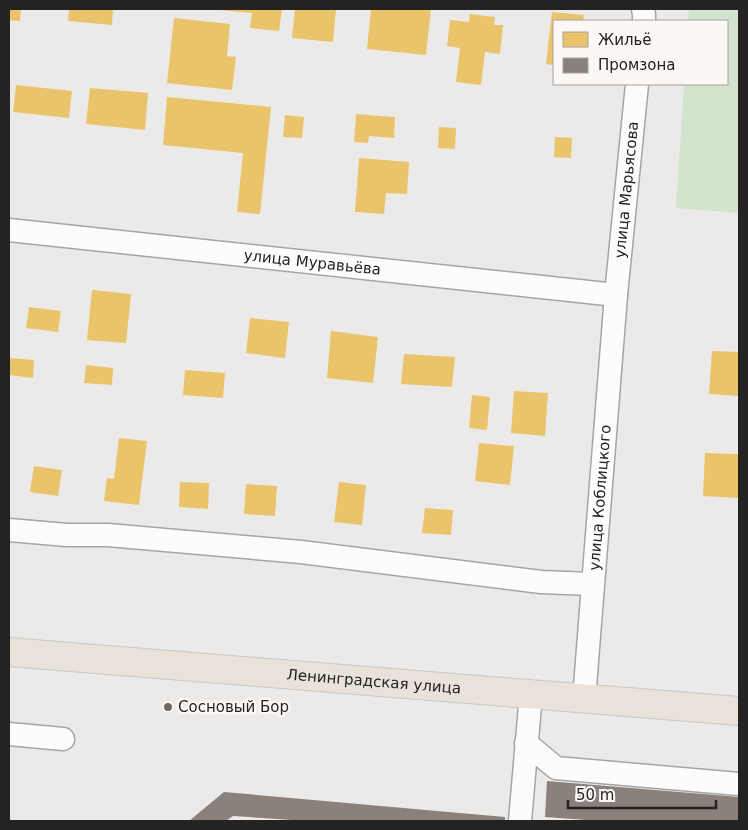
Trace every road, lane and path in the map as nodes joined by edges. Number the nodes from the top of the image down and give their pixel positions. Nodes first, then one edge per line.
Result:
1 (637, 85) edge
2 (9, 230) edge
3 (616, 295) junction
4 (9, 530) edge
5 (592, 584) junction
6 (9, 652) edge
7 (531, 694) junction
8 (584, 698) junction
9 (739, 711) edge
10 (9, 734) edge
11 (63, 739) dead end
12 (526, 743) junction
13 (739, 784) edge
14 (520, 821) edge

1 - 3 street, улица Марьясова
2 - 3 street, улица Муравьёва
3 - 5 street, улица Коблицкого
4 - 5 street
5 - 8 street, улица Коблицкого
6 - 7 main road, Ленинградская улица
7 - 8 main road, Ленинградская улица
7 - 12 street
8 - 9 main road, Ленинградская улица
10 - 11 street
12 - 13 street
12 - 14 street

